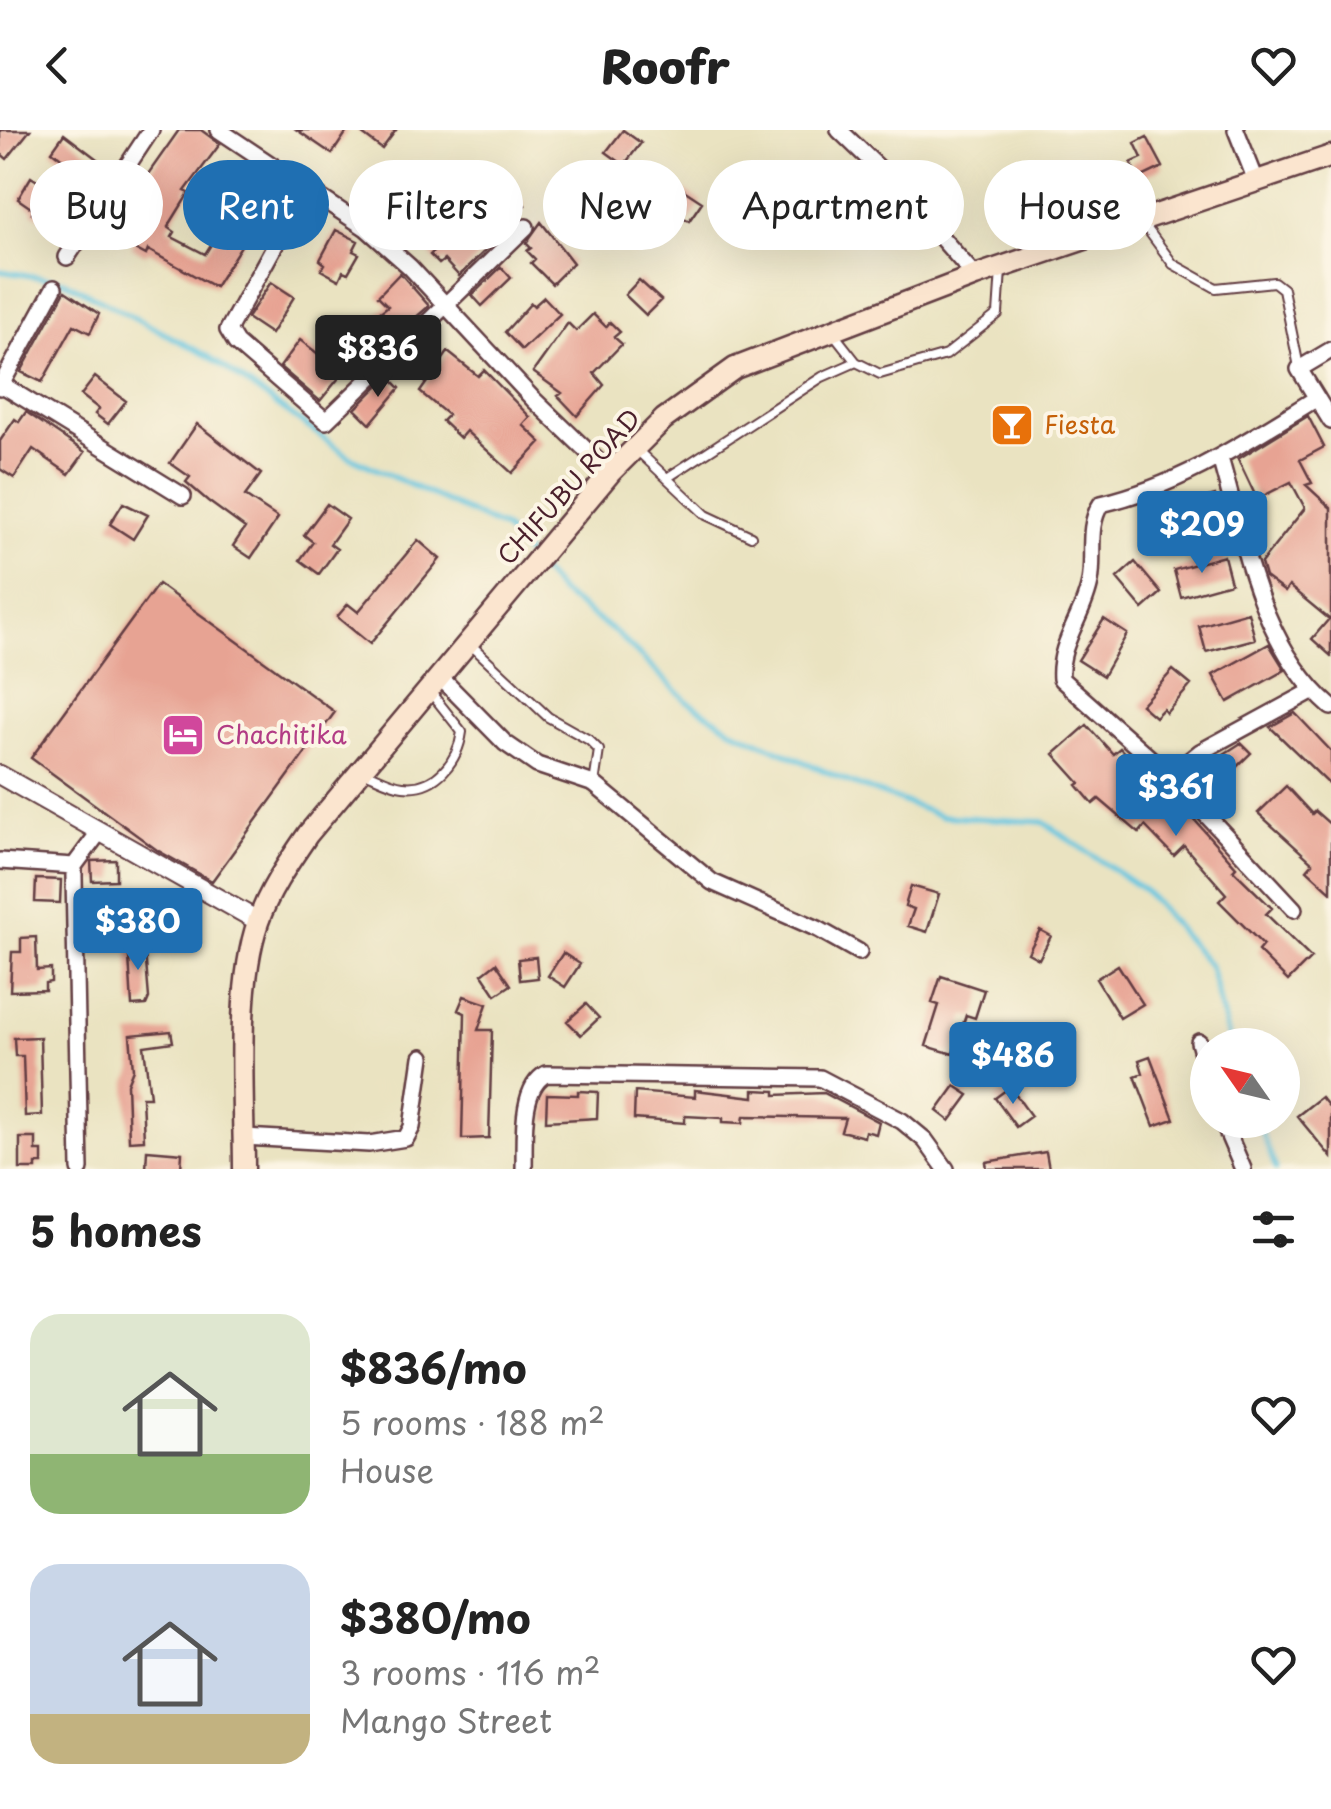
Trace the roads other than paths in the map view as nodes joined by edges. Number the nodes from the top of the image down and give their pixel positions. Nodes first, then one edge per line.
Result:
1 (151, 130) edge
2 (219, 130) edge
3 (839, 130) edge
4 (1236, 130) edge
5 (1331, 156) edge
6 (262, 160) edge
7 (1256, 183) junction
8 (329, 205) edge
9 (1156, 217) edge
10 (526, 227) dead end
11 (1156, 241) edge
12 (273, 250) edge
13 (1057, 250) edge
14 (67, 257) dead end
15 (1002, 268) junction
16 (975, 276) junction
17 (54, 288) dead end
18 (446, 304) junction
19 (831, 331) junction
20 (1331, 350) edge
21 (856, 362) junction
22 (1299, 368) junction
23 (2, 378) edge
24 (1317, 398) junction
25 (1331, 422) edge
26 (634, 448) junction
27 (1220, 458) junction
28 (610, 473) junction
29 (670, 476) junction
30 (183, 496) dead end
31 (751, 536) dead end
32 (468, 642) junction
33 (435, 685) junction
34 (1312, 691) junction
35 (1331, 707) edge
36 (361, 771) junction
37 (0, 775) edge
38 (1170, 776) junction
39 (594, 784) junction
40 (100, 832) junction
41 (0, 861) edge
42 (74, 866) junction
43 (1294, 909) dead end
44 (258, 921) junction
45 (858, 952) dead end
46 (422, 1057) dead end
47 (244, 1136) junction
48 (1230, 1138) edge
49 (80, 1169) edge
50 (244, 1169) edge
51 (524, 1169) edge
52 (946, 1169) edge
53 (1243, 1169) edge

1 - 14 street
2 - 6 street
3 - 16 street
4 - 7 street
5 - 7 main road, CHIFUBU ROAD
7 - 9 main road, CHIFUBU ROAD
8 - 18 street
10 - 18 street
11 - 22 lane
12 - 18 street
13 - 15 main road, CHIFUBU ROAD
15 - 16 main road, CHIFUBU ROAD
15 - 21 lane
16 - 19 main road, CHIFUBU ROAD
17 - 23 street
18 - 28 street
19 - 21 lane
19 - 26 main road, CHIFUBU ROAD
20 - 22 street
21 - 29 lane
22 - 24 street
23 - 30 street
24 - 25 street
24 - 27 street
26 - 28 main road, CHIFUBU ROAD
26 - 29 lane
27 - 34 street
27 - 38 street
28 - 32 main road, CHIFUBU ROAD
29 - 31 lane
32 - 33 main road, CHIFUBU ROAD
32 - 39 lane
33 - 36 main road, CHIFUBU ROAD
33 - 36 lane
33 - 39 street
34 - 35 street
34 - 38 street
36 - 44 main road, CHIFUBU ROAD
37 - 40 street
38 - 43 street
39 - 45 street
40 - 42 street
40 - 44 street
41 - 42 street
42 - 49 street
44 - 47 main road, CHIFUBU ROAD
46 - 47 street
47 - 50 main road, CHIFUBU ROAD
48 - 53 street
51 - 52 street

